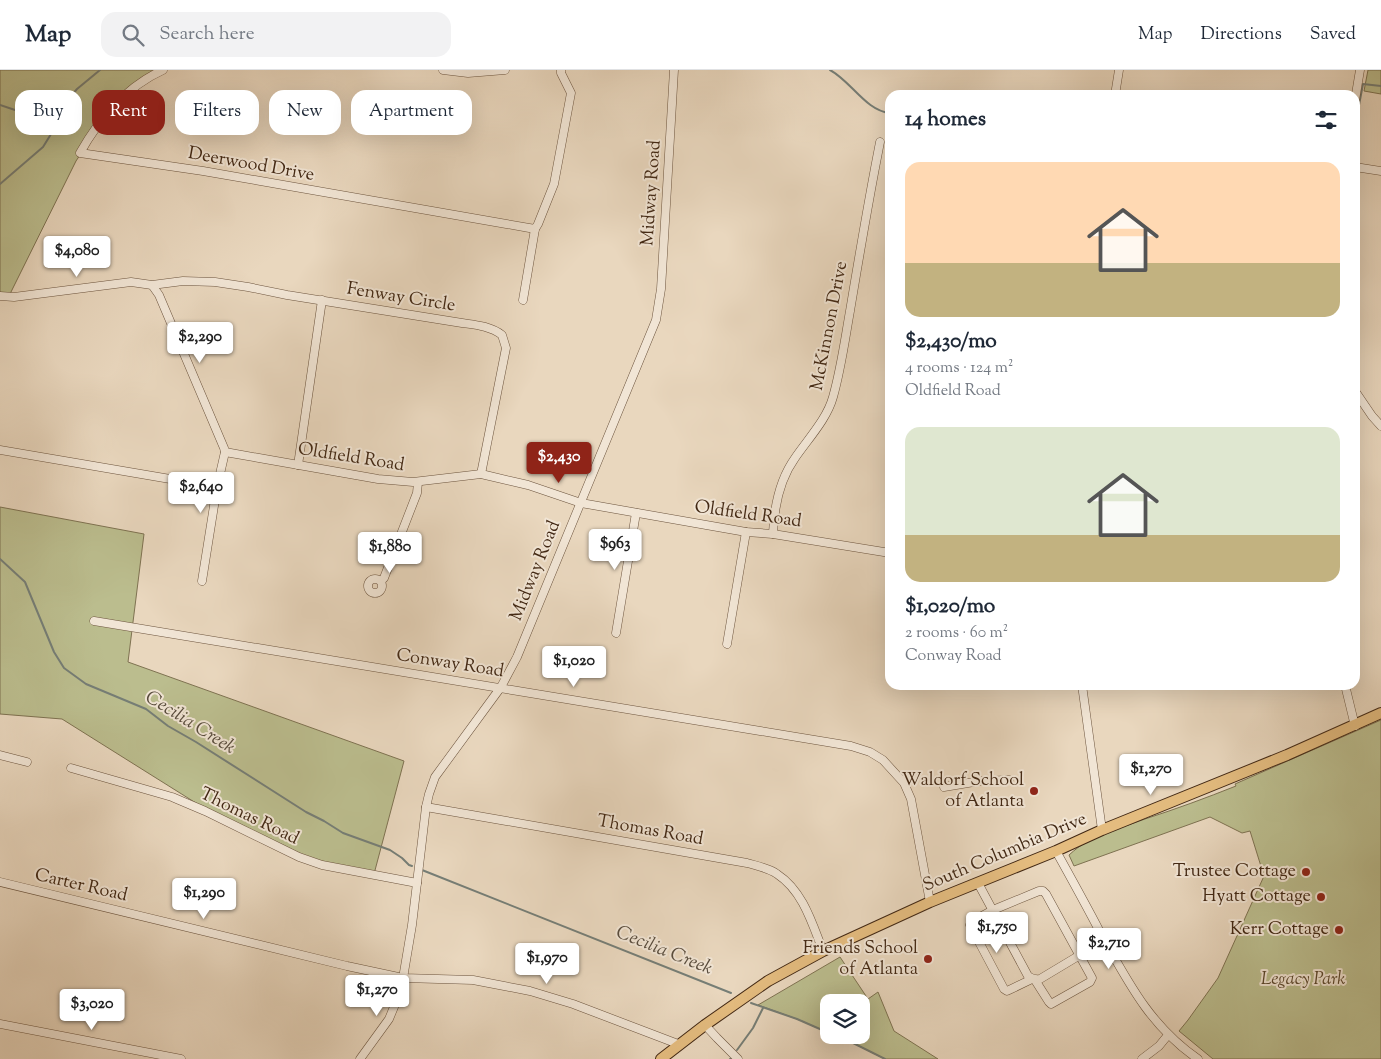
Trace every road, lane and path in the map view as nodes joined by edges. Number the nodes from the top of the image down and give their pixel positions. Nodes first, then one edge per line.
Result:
1 (163, 70) edge
2 (443, 70) edge
3 (505, 70) edge
4 (561, 70) edge
5 (674, 70) edge
6 (1119, 70) edge
7 (1360, 70) edge
8 (1116, 90) edge
9 (1357, 90) edge
10 (880, 142) dead end
11 (1360, 168) edge
12 (1381, 171) edge
13 (535, 228) junction
14 (152, 285) junction
15 (0, 296) edge
16 (322, 300) junction
17 (523, 300) dead end
18 (1360, 399) edge
19 (1381, 426) edge
20 (0, 450) edge
21 (224, 452) junction
22 (298, 465) junction
23 (481, 474) junction
24 (418, 482) junction
25 (217, 487) junction
26 (581, 503) junction
27 (636, 513) junction
28 (746, 532) junction
29 (773, 534) junction
30 (885, 552) edge
31 (202, 581) dead end
32 (381, 581) dead end
33 (94, 621) dead end
34 (616, 633) dead end
35 (727, 644) dead end
36 (501, 687) junction
37 (1083, 690) edge
38 (1346, 690) edge
39 (1381, 713) edge
40 (1355, 726) junction
41 (0, 756) edge
42 (27, 762) dead end
43 (71, 768) dead end
44 (1009, 780) dead end
45 (944, 787) dead end
46 (426, 807) junction
47 (1102, 830) junction
48 (1056, 851) junction
49 (0, 882) edge
50 (417, 883) junction
51 (978, 883) junction
52 (930, 902) junction
53 (993, 910) junction
54 (1104, 940) junction
55 (823, 951) junction
56 (1080, 955) junction
57 (403, 978) junction
58 (1034, 979) junction
59 (0, 1024) edge
60 (705, 1025) junction
61 (1168, 1035) junction
62 (678, 1044) junction
63 (181, 1059) edge
64 (360, 1059) edge
65 (661, 1059) edge
66 (738, 1059) edge
67 (1142, 1059) edge
68 (1198, 1059) edge

1 - 13 street, Deerwood Drive
2 - 3 street
4 - 13 street
5 - 26 street, Midway Road
6 - 8 street
7 - 9 street
10 - 29 street, McKinnon Drive
11 - 12 street
13 - 17 street
14 - 15 street
14 - 16 street, Fenway Circle
14 - 21 street
16 - 22 street
16 - 23 street, Fenway Circle
18 - 19 street
20 - 25 street
21 - 22 street, Oldfield Road
21 - 25 street
22 - 24 street, Oldfield Road
23 - 24 street, Oldfield Road
23 - 26 street, Oldfield Road
24 - 32 street
25 - 31 street
26 - 27 street, Oldfield Road
26 - 36 street, Midway Road
27 - 28 street, Oldfield Road
27 - 34 street
28 - 29 street, Oldfield Road
28 - 35 street
29 - 30 street, Oldfield Road
33 - 36 street, Conway Road
36 - 46 street, Midway Road
36 - 52 street, Conway Road
37 - 47 street
38 - 40 street
39 - 40 main road, South Columbia Drive
40 - 47 main road, South Columbia Drive
41 - 42 street
43 - 50 street, Thomas Road
44 - 45 street
46 - 50 street, Midway Road
46 - 55 street, Thomas Road
47 - 48 main road, South Columbia Drive
48 - 51 main road, South Columbia Drive
48 - 54 street
49 - 57 street, Carter Road
50 - 57 street, Midway Road
51 - 52 main road, South Columbia Drive
51 - 53 street
52 - 55 main road, South Columbia Drive
53 - 56 street
53 - 58 street
53 - 58 street
54 - 56 street
54 - 61 street
55 - 60 main road, South Columbia Drive
56 - 58 street
56 - 58 street
57 - 62 street, Carter Road
57 - 64 street, Midway Road
59 - 63 street
60 - 62 main road, South Columbia Drive
60 - 66 street
61 - 67 street
61 - 68 street
62 - 65 main road, South Columbia Drive

